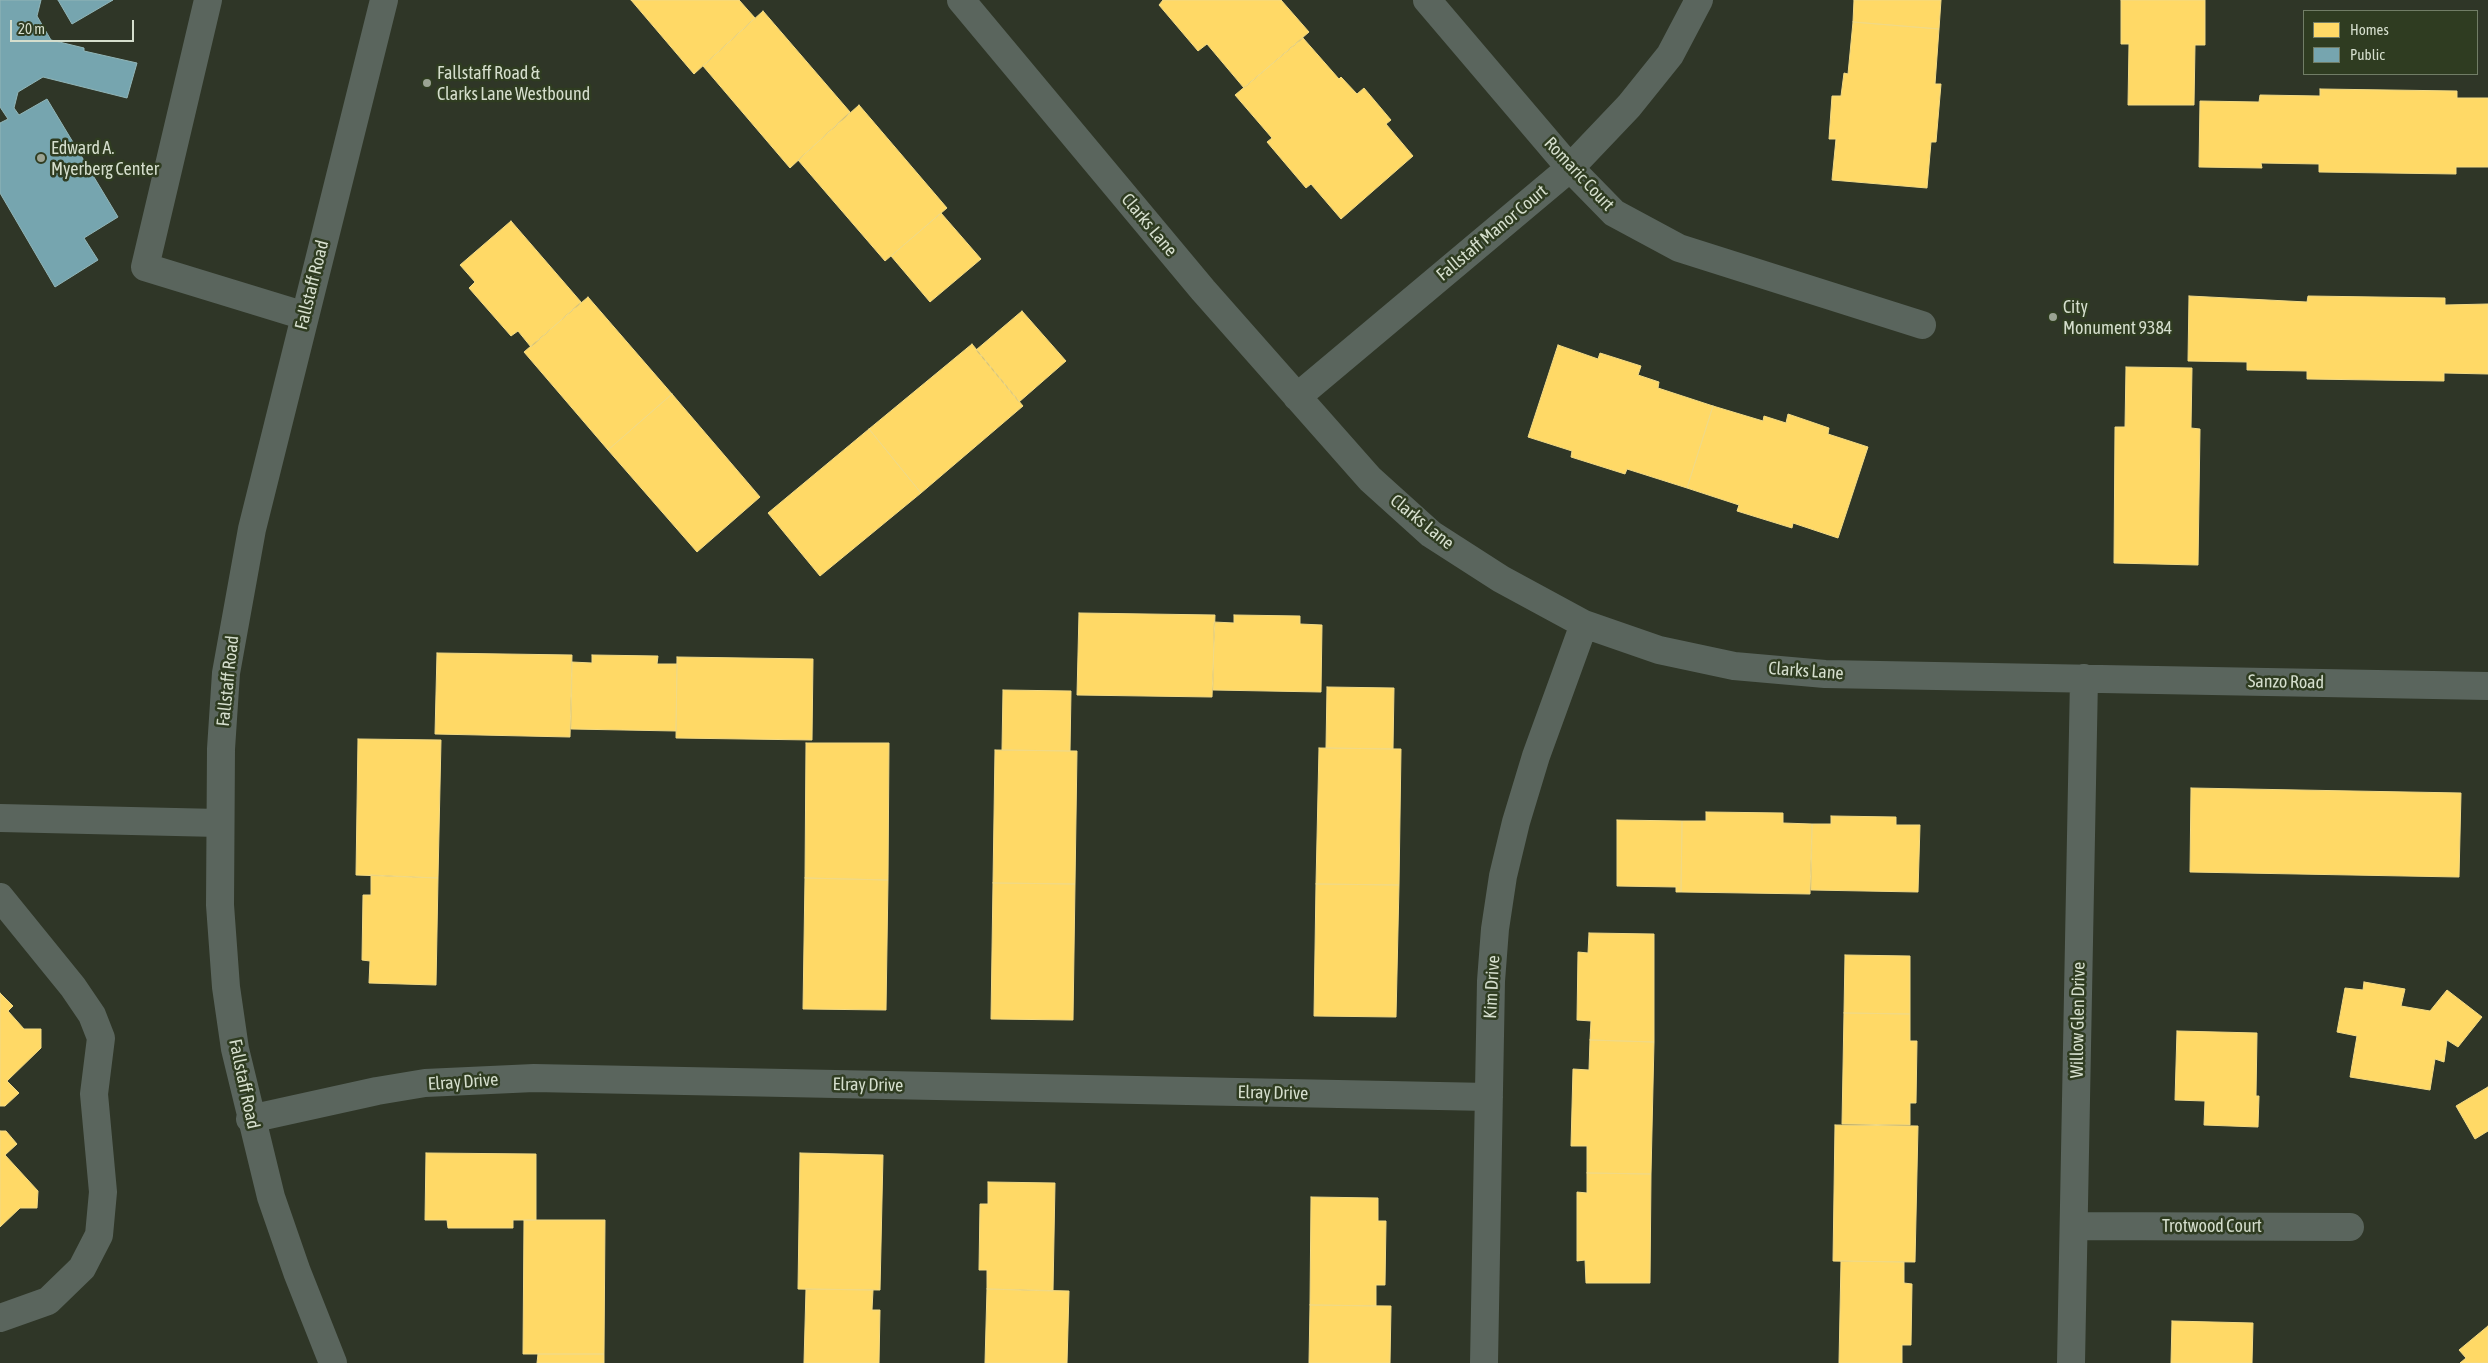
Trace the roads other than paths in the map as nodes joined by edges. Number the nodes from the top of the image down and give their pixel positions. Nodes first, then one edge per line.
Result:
1 (208, 0) edge
2 (384, 0) edge
3 (961, 0) edge
4 (1427, 0) edge
5 (1699, 0) edge
6 (1570, 168) junction
7 (305, 316) junction
8 (1922, 325) dead end
9 (1297, 397) junction
10 (1584, 624) junction
11 (2084, 678) junction
12 (2488, 686) edge
13 (0, 818) edge
14 (219, 823) junction
15 (0, 897) edge
16 (1489, 1097) junction
17 (250, 1119) junction
18 (2074, 1226) junction
19 (2350, 1227) dead end
20 (0, 1318) edge
21 (333, 1363) edge
22 (1484, 1363) edge
23 (2071, 1363) edge

1 - 7 street
2 - 7 street, Fallstaff Road
3 - 9 street, Clarks Lane
4 - 6 street, Romaric Court
5 - 6 street, Fallstaff Manor Court
6 - 8 street, Romaric Court
6 - 9 street, Fallstaff Manor Court
7 - 14 street, Fallstaff Road
9 - 10 street, Clarks Lane
10 - 11 street, Clarks Lane
10 - 16 street, Kim Drive
11 - 12 street, Sanzo Road
11 - 18 street, Willow Glen Drive
13 - 14 street
14 - 17 street, Fallstaff Road
15 - 20 street
16 - 17 street, Elray Drive
16 - 22 street, Kim Drive
17 - 21 street, Fallstaff Road
18 - 19 street, Trotwood Court
18 - 23 street, Willow Glen Drive

